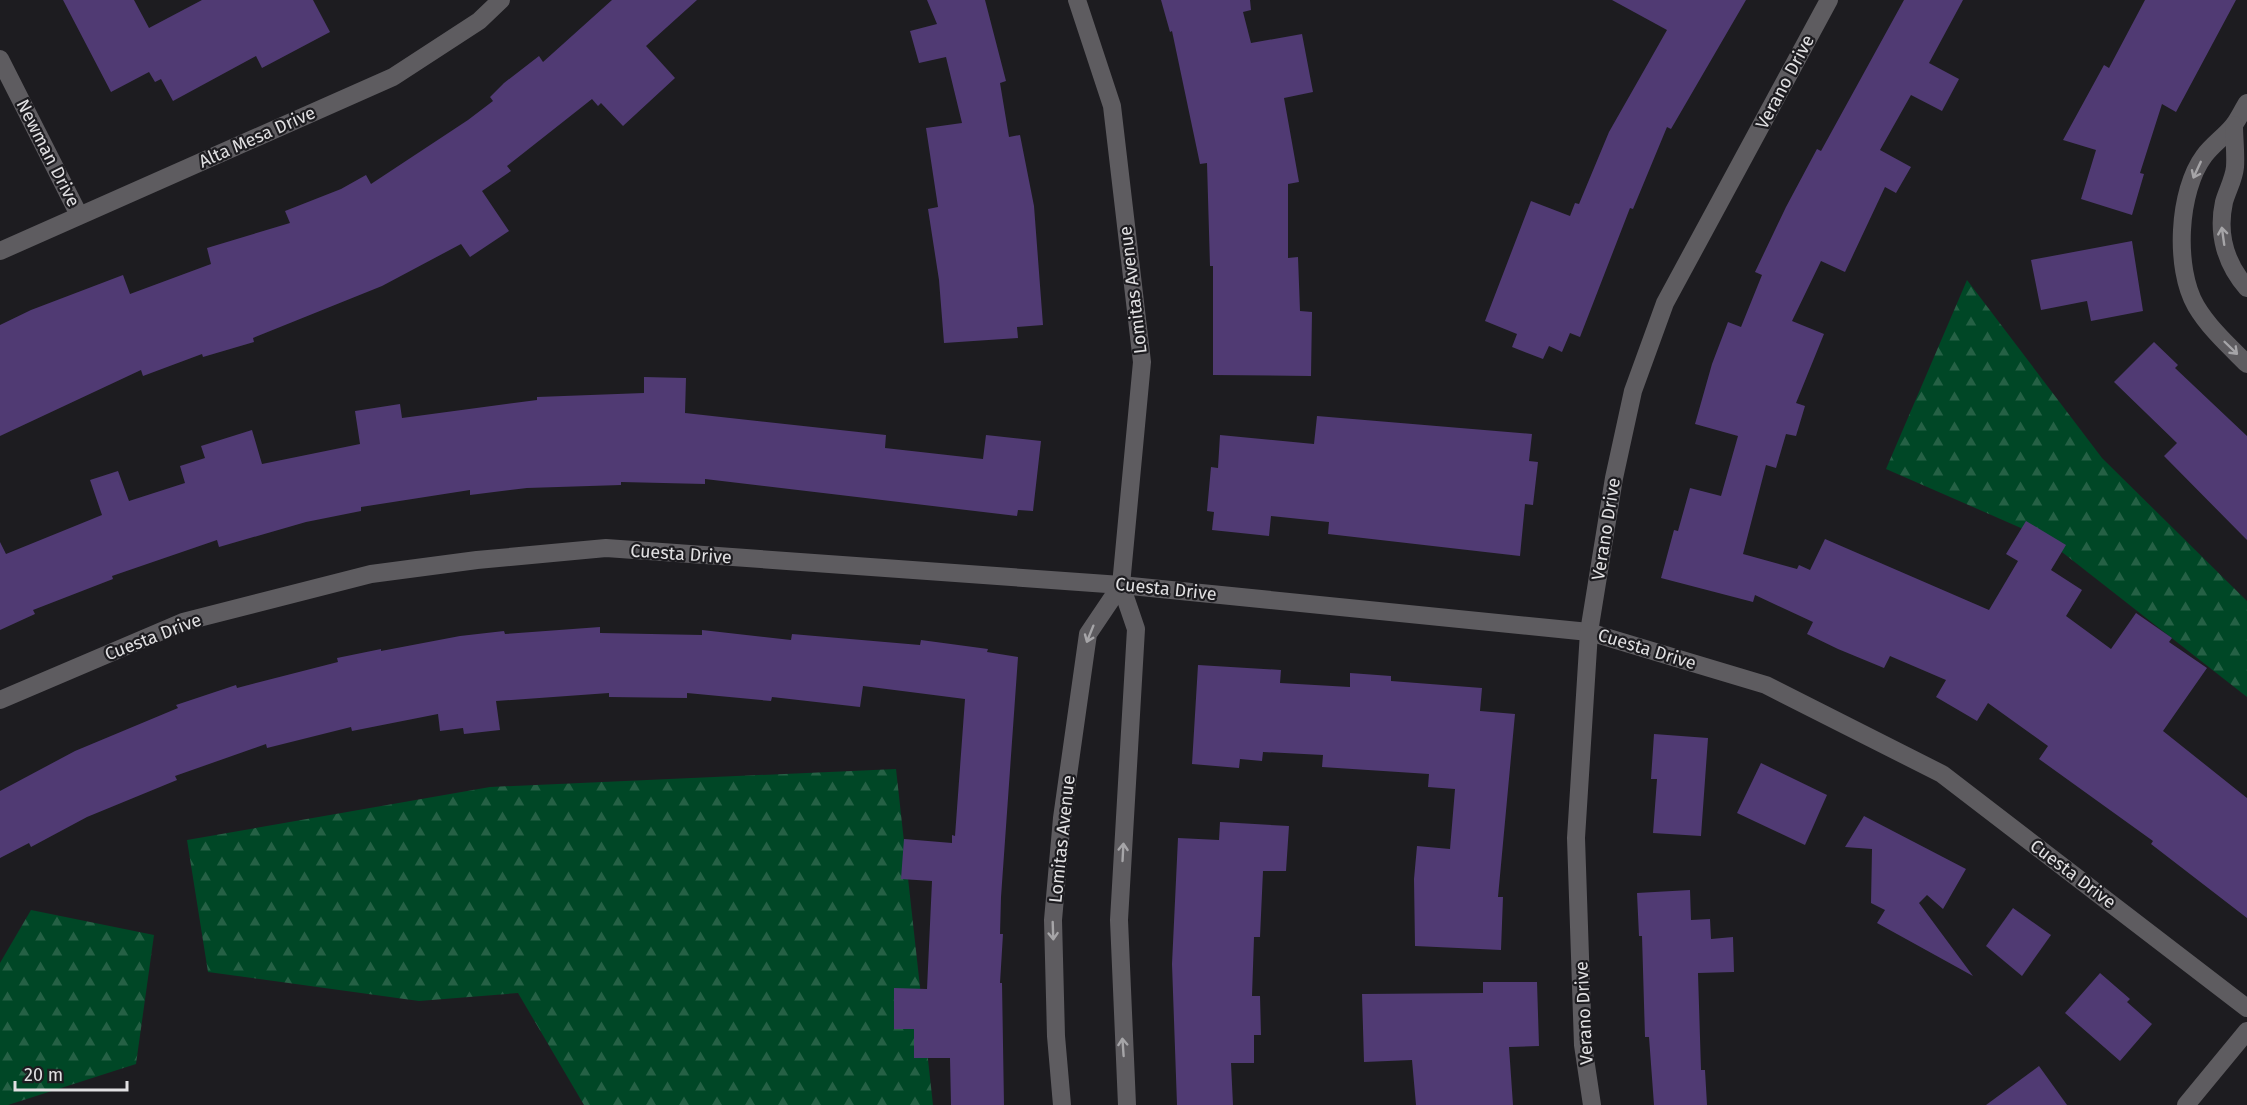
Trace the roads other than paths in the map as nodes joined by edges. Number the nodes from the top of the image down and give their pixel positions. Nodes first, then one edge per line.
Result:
1 (501, 0) edge
2 (1077, 0) edge
3 (1829, 0) edge
4 (0, 59) edge
5 (2247, 103) edge
6 (2234, 125) junction
7 (79, 215) junction
8 (0, 251) edge
9 (2247, 288) edge
10 (2247, 364) edge
11 (1121, 585) junction
12 (1589, 632) junction
13 (0, 700) edge
14 (2247, 1008) edge
15 (2247, 1030) edge
16 (1062, 1105) edge
17 (1127, 1105) edge
18 (1592, 1105) edge
19 (2186, 1105) edge

1 - 7 street, Alta Mesa Drive
2 - 11 street, Lomitas Avenue
3 - 12 street, Verano Drive
4 - 7 street, Newman Drive
5 - 6 street
9 -> 6 street
6 -> 10 street
7 - 8 street, Alta Mesa Drive
11 - 12 street, Cuesta Drive
11 - 13 street, Cuesta Drive
11 -> 16 street, Lomitas Avenue
17 -> 11 street, Lomitas Avenue
12 - 14 street, Cuesta Drive
12 - 18 street, Verano Drive
15 - 19 street

